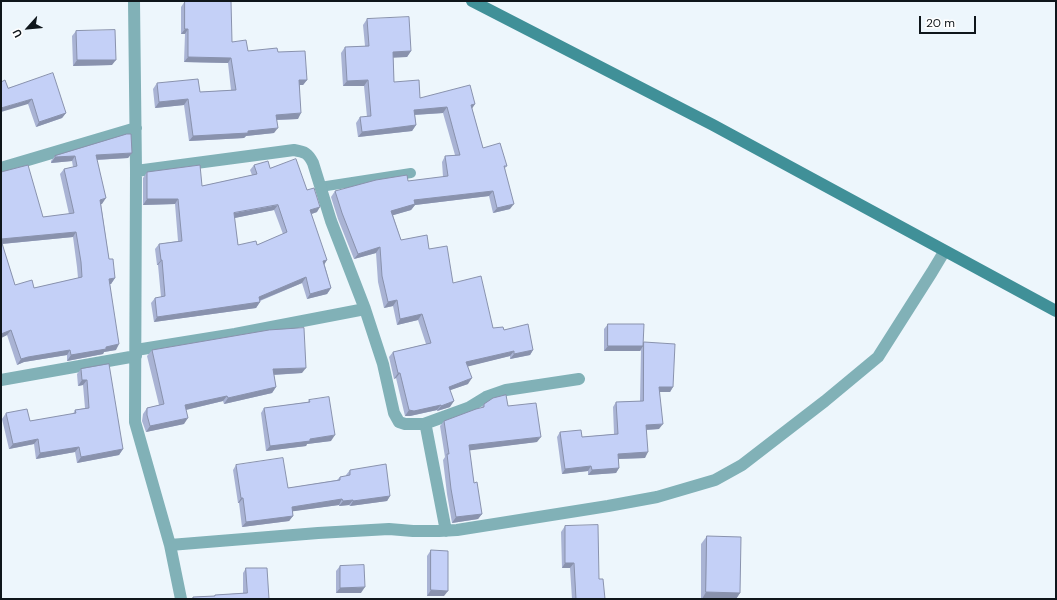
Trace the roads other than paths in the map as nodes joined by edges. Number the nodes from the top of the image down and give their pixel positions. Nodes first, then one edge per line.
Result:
1 (134, 1) edge
2 (472, 1) edge
3 (136, 128) junction
4 (1, 168) edge
5 (136, 171) junction
6 (411, 173) dead end
7 (320, 187) junction
8 (944, 252) junction
9 (365, 308) junction
10 (1056, 311) edge
11 (136, 353) junction
12 (579, 379) dead end
13 (1, 380) edge
14 (424, 424) junction
15 (446, 531) junction
16 (170, 545) junction
17 (181, 599) edge

1 - 3 street
2 - 8 street
3 - 4 street
3 - 5 street
5 - 7 street
5 - 11 street
6 - 7 lane
7 - 9 street
8 - 10 street
8 - 15 street
9 - 11 street
9 - 14 street
11 - 13 street
11 - 16 street
12 - 14 street
14 - 15 street
15 - 16 street
16 - 17 street

